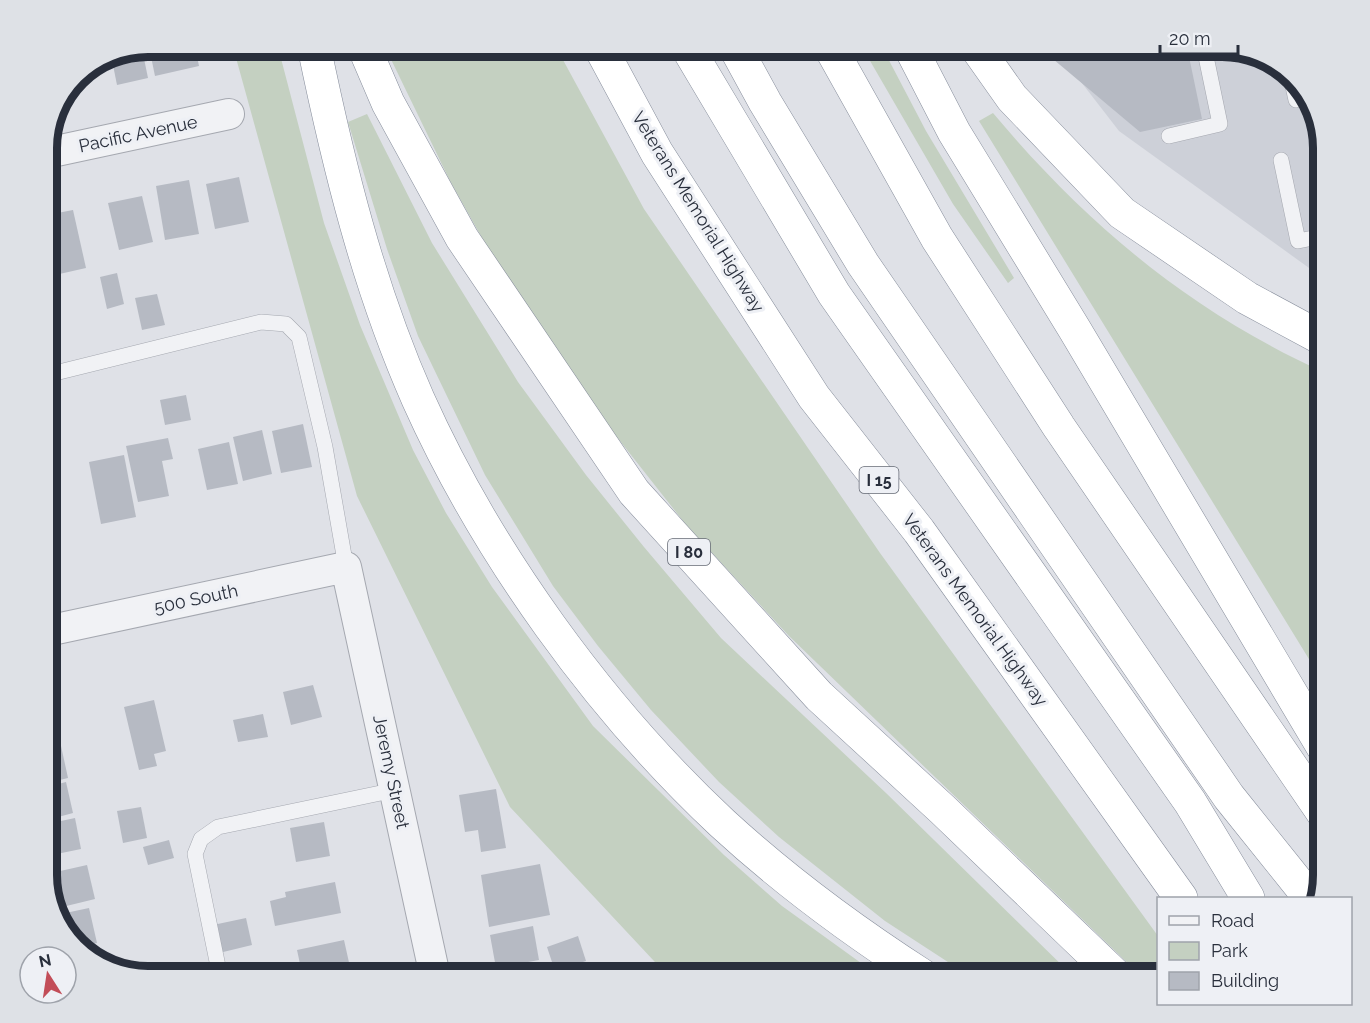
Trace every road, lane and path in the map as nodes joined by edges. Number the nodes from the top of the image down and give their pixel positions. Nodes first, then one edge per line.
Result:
1 (316, 57) edge
2 (369, 57) edge
3 (606, 57) edge
4 (694, 57) edge
5 (741, 57) edge
6 (836, 57) edge
7 (916, 57) edge
8 (984, 57) edge
9 (1206, 57) edge
10 (1295, 93) edge
11 (1296, 100) dead end
12 (229, 114) dead end
13 (1170, 136) dead end
14 (57, 151) edge
15 (1281, 160) dead end
16 (1313, 238) edge
17 (1313, 334) edge
18 (57, 373) edge
19 (346, 567) junction
20 (57, 629) edge
21 (1313, 730) edge
22 (395, 790) junction
23 (1313, 798) edge
24 (1180, 897) edge
25 (1247, 897) edge
26 (1309, 897) edge
27 (218, 966) edge
28 (433, 966) edge
29 (908, 966) edge
30 (1106, 966) edge

1 - 29 highway
2 - 30 highway, I 80
3 - 24 highway, Veterans Memorial Highway / I 15
4 - 25 highway
5 - 26 highway
6 - 23 highway
7 - 21 highway
8 - 17 highway
9 - 13 lane
10 - 11 lane
12 - 14 street, Pacific Avenue
15 - 16 lane
18 - 19 lane
19 - 20 street, 500 South
19 - 22 street, Jeremy Street
22 - 27 lane
22 - 28 street, Jeremy Street

